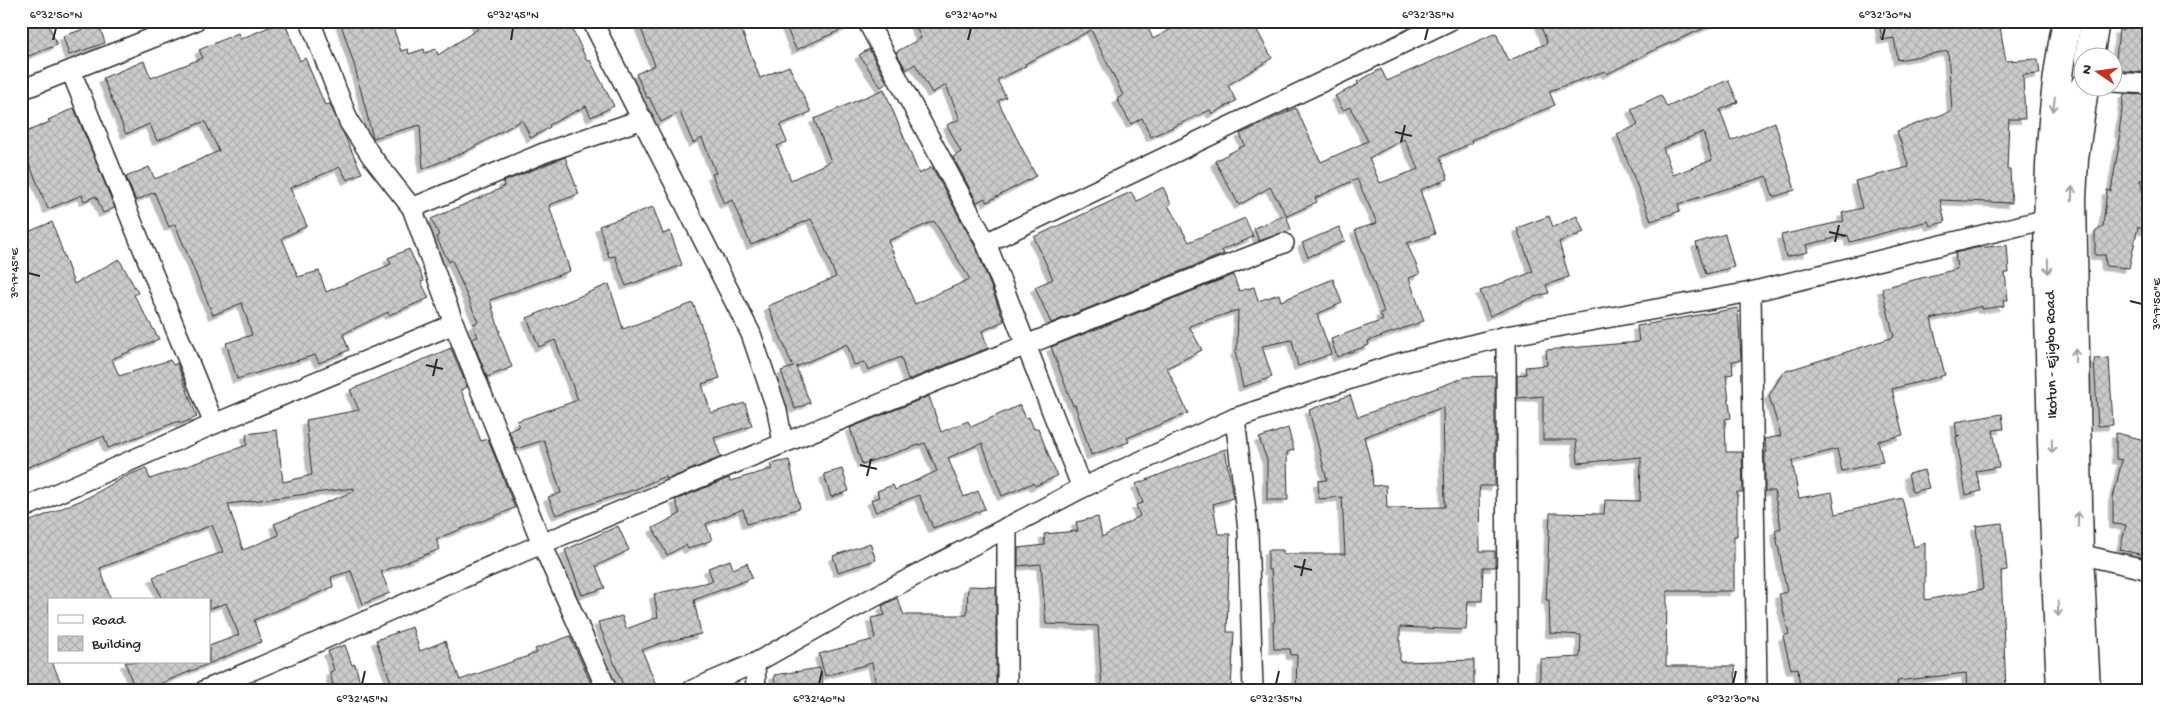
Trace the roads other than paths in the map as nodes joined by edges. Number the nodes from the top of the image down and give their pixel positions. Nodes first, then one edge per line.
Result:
1 (194, 21) edge
2 (310, 21) edge
3 (592, 21) edge
4 (867, 21) edge
5 (1449, 21) edge
6 (2067, 21) edge
7 (2095, 21) edge
8 (2091, 48) edge
9 (71, 71) junction
10 (2070, 79) edge
11 (2122, 83) edge
12 (2149, 84) edge
13 (21, 90) edge
14 (2083, 98) edge
15 (644, 119) junction
16 (412, 208) junction
17 (2047, 219) junction
18 (986, 243) junction
19 (1284, 243) dead end
20 (1751, 292) junction
21 (454, 324) junction
22 (1506, 336) junction
23 (1025, 344) junction
24 (1235, 418) junction
25 (214, 424) junction
26 (783, 443) junction
27 (1082, 488) junction
28 (21, 509) edge
29 (1007, 527) junction
30 (542, 544) junction
31 (2079, 554) junction
32 (2149, 570) edge
33 (755, 664) junction
34 (205, 690) edge
35 (607, 690) edge
36 (692, 690) edge
37 (756, 690) edge
38 (1007, 690) edge
39 (1253, 690) edge
40 (1507, 690) edge
41 (1757, 690) edge
42 (2061, 690) edge
43 (2086, 690) edge

1 - 9 street
2 - 16 street
3 - 15 street
4 - 18 street
5 - 18 street
6 - 10 main road, Ikotun - Ejigbo Road
7 - 8 main road
9 - 13 street
9 - 25 street
10 -> 17 main road, Ikotun - Ejigbo Road
11 - 12 street
31 -> 14 main road, Ikotun - Ejigbo Road
15 - 16 street
15 - 26 street
16 - 21 street
17 - 20 street
17 -> 42 main road, Ikotun - Ejigbo Road
18 - 23 street
19 - 23 street
20 - 22 street
20 - 41 street
21 - 25 street
21 - 30 street
22 - 24 street
22 - 40 street
23 - 26 street
23 - 27 street
24 - 27 street
24 - 39 street
25 - 28 street
26 - 30 street
27 - 29 street
29 - 33 street
29 - 38 street
30 - 34 street
30 - 35 street
31 - 32 street
31 - 43 main road, Ikotun - Ejigbo Road
33 - 36 street
33 - 37 street

